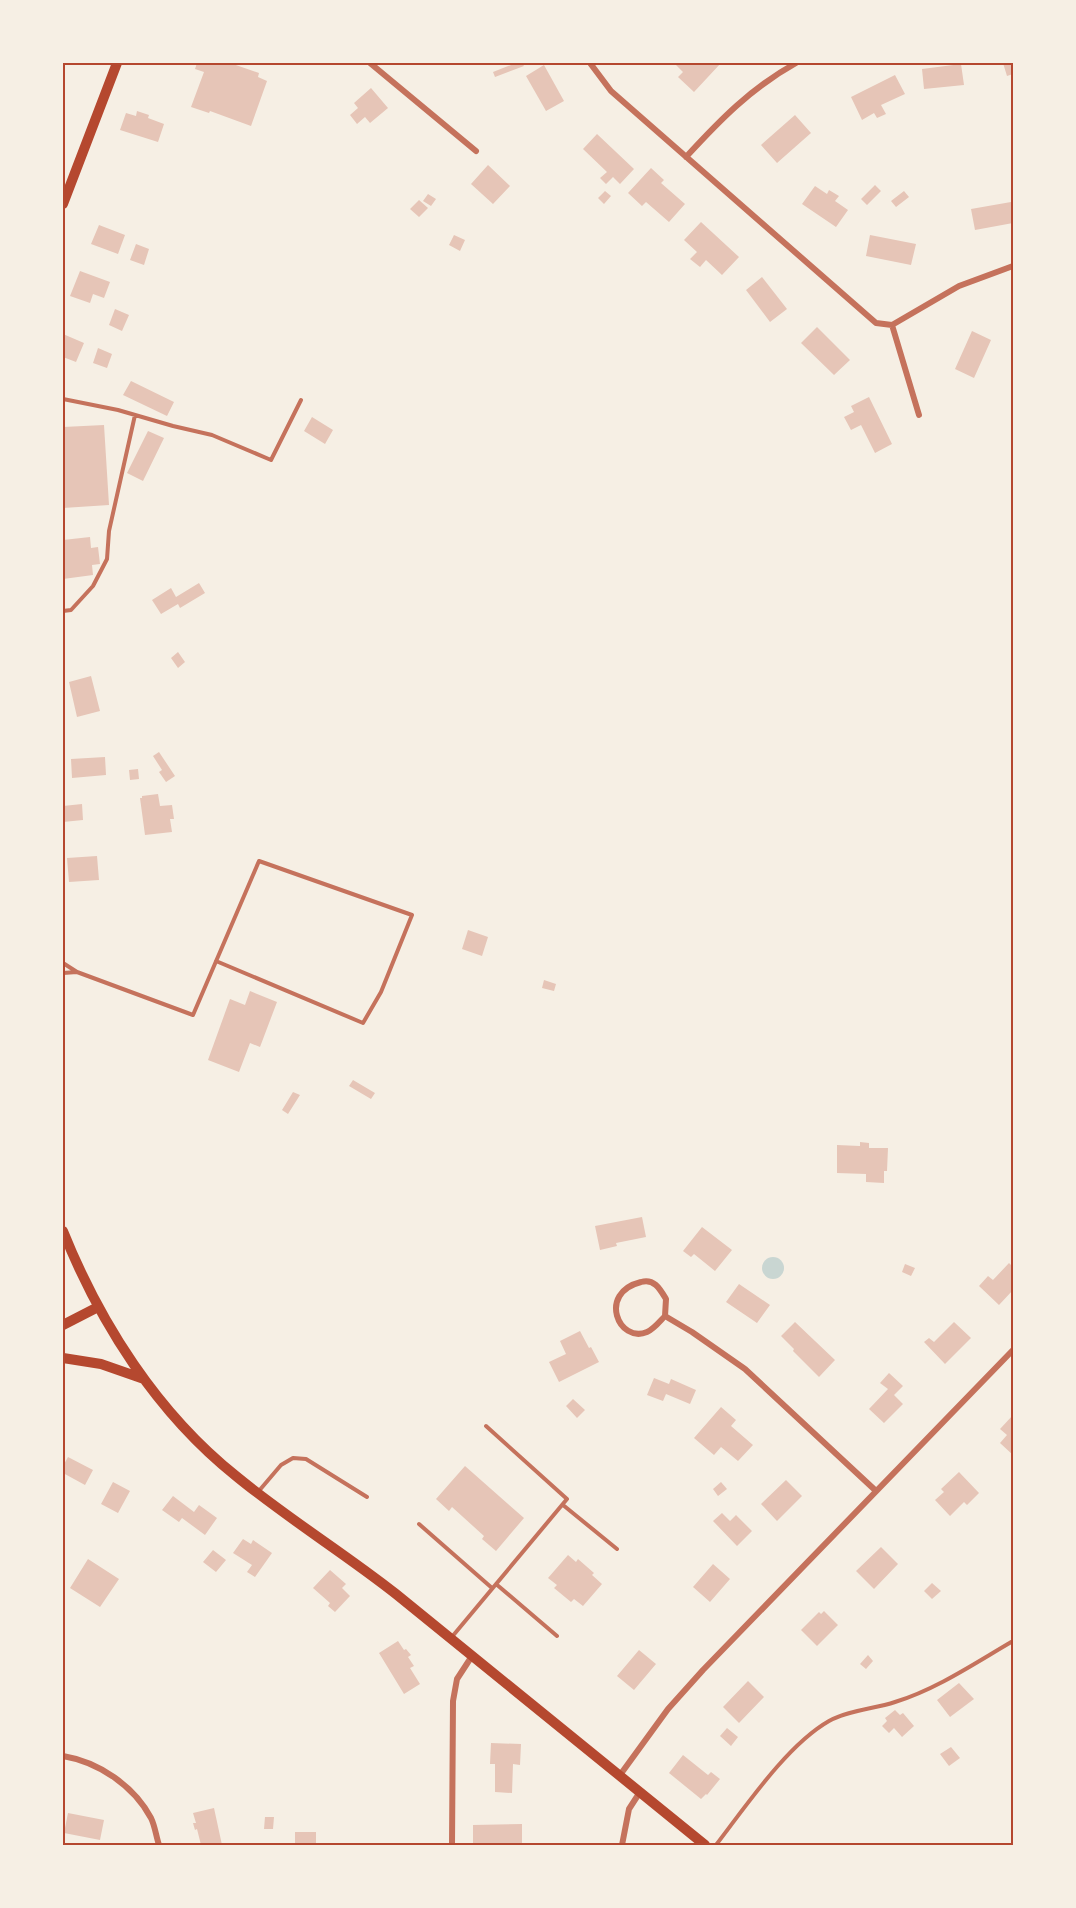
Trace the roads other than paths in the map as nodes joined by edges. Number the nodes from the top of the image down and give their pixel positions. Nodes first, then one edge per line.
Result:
1 (117, 63) edge
2 (370, 63) edge
3 (590, 63) edge
4 (796, 63) edge
5 (476, 151) dead end
6 (686, 157) junction
7 (63, 204) edge
8 (1013, 266) edge
9 (892, 325) junction
10 (63, 399) edge
11 (301, 400) dead end
12 (135, 415) junction
13 (919, 415) dead end
14 (63, 611) edge
15 (216, 961) junction
16 (63, 963) edge
17 (77, 972) junction
18 (63, 973) edge
19 (63, 1231) edge
20 (98, 1307) junction
21 (665, 1316) junction
22 (63, 1325) edge
23 (1013, 1350) edge
24 (63, 1358) edge
25 (144, 1379) junction
26 (486, 1426) dead end
27 (875, 1490) junction
28 (258, 1493) junction
29 (367, 1497) dead end
30 (563, 1505) junction
31 (419, 1524) dead end
32 (617, 1549) dead end
33 (496, 1584) junction
34 (492, 1588) junction
35 (557, 1636) dead end
36 (450, 1638) junction
37 (1013, 1641) edge
38 (472, 1656) junction
39 (63, 1756) edge
40 (620, 1775) junction
41 (640, 1792) junction
42 (159, 1845) edge
43 (452, 1845) edge
44 (622, 1845) edge
45 (705, 1845) edge
46 (716, 1845) edge

1 - 7 main road
2 - 5 street
3 - 6 street
4 - 6 street
6 - 9 street
8 - 9 street
9 - 13 street
10 - 12 lane
11 - 12 lane
12 - 14 lane
15 - 15 lane
15 - 17 lane
16 - 17 lane
17 - 18 lane
19 - 20 main road
20 - 22 main road
20 - 25 main road
21 - 21 street
21 - 27 street
23 - 27 street
24 - 25 main road
25 - 28 main road
26 - 30 lane
27 - 40 street
28 - 29 lane
28 - 36 main road
30 - 32 lane
30 - 33 lane
31 - 34 lane
33 - 34 lane
33 - 35 lane
34 - 36 lane
36 - 38 main road
37 - 46 lane
38 - 40 main road
38 - 43 street
39 - 42 street
40 - 41 main road
41 - 44 street
41 - 45 main road

